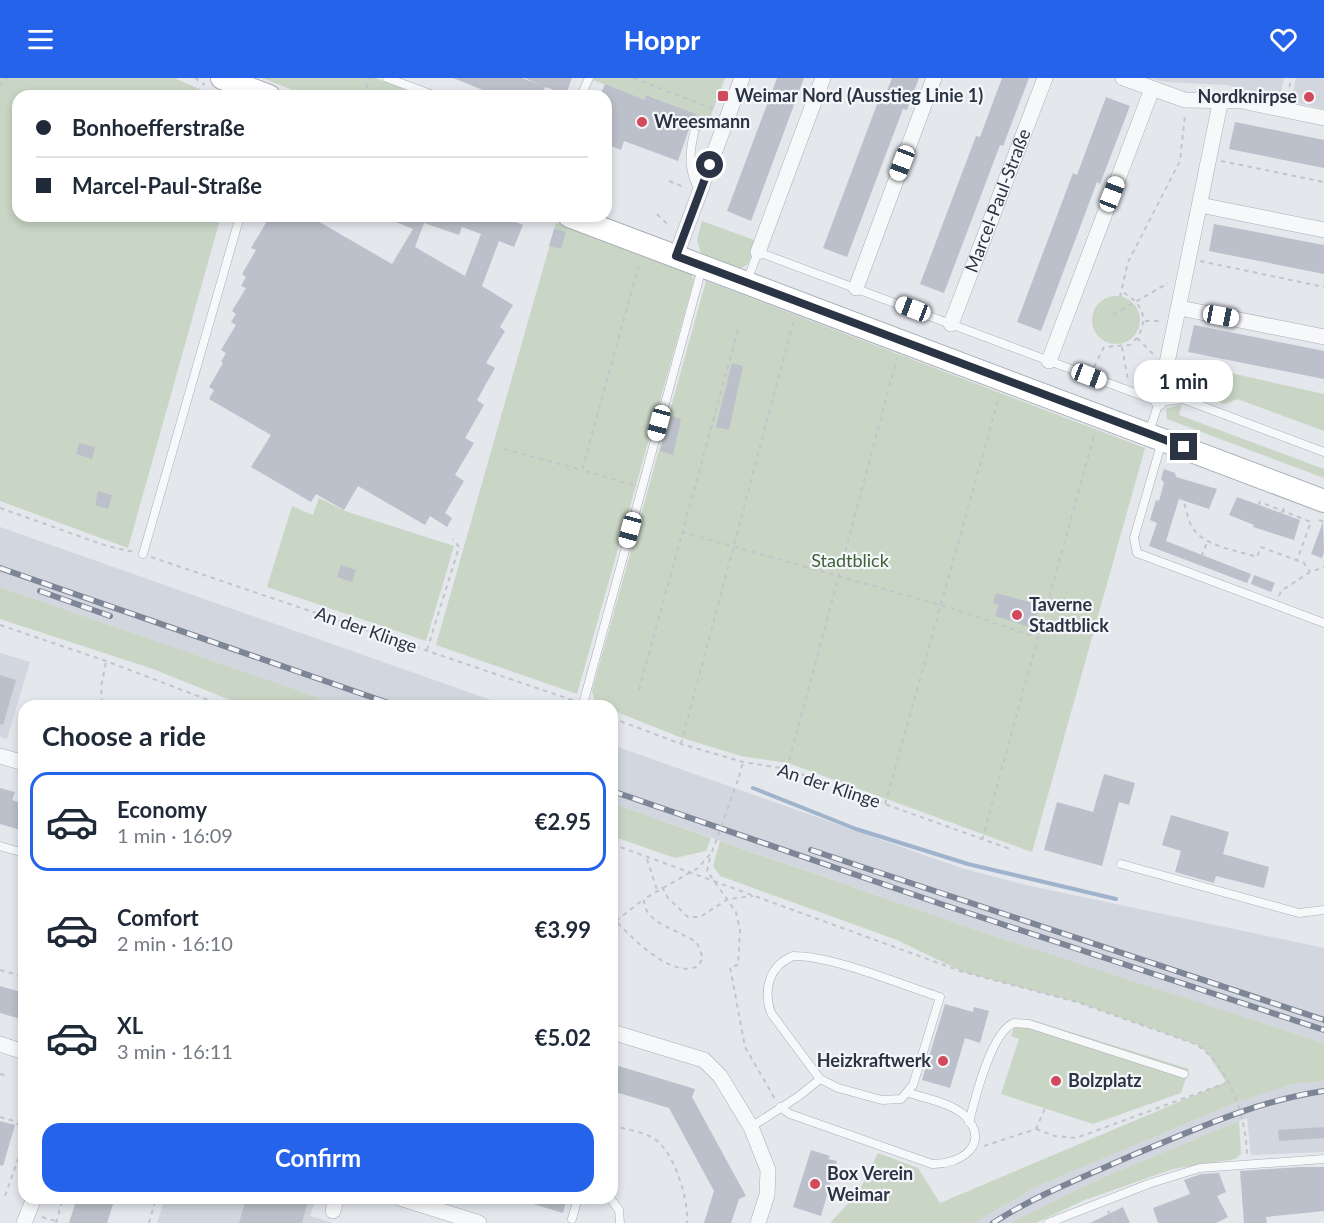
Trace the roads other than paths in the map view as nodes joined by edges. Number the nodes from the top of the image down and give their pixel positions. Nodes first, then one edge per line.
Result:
1 (222, 78) edge
2 (387, 78) edge
3 (742, 78) edge
4 (823, 78) edge
5 (934, 78) edge
6 (1045, 78) edge
7 (1123, 78) edge
8 (1152, 89) junction
9 (253, 90) edge
10 (420, 90) edge
11 (1221, 99) junction
12 (1324, 118) edge
13 (694, 133) dead end
14 (693, 189) junction
15 (1200, 205) junction
16 (238, 222) edge
17 (585, 222) edge
18 (1324, 230) edge
19 (758, 252) junction
20 (676, 256) junction
21 (702, 266) junction
22 (747, 282) junction
23 (856, 288) junction
24 (1179, 308) junction
25 (951, 324) junction
26 (1324, 337) edge
27 (1048, 360) junction
28 (1159, 402) junction
29 (1155, 437) junction
30 (1324, 452) edge
31 (1322, 510) edge
32 (143, 554) road end
33 (1324, 623) edge
34 (584, 700) edge
35 (0, 756) edge
36 (18, 762) edge
37 (0, 846) edge
38 (18, 851) edge
39 (1121, 864) dead end
40 (1324, 910) edge
41 (618, 1034) edge
42 (0, 1044) edge
43 (18, 1050) edge
44 (1184, 1074) dead end
45 (820, 1079) junction
46 (909, 1093) junction
47 (780, 1107) junction
48 (969, 1122) junction
49 (751, 1127) junction
50 (1324, 1159) edge
51 (31, 1204) edge
52 (419, 1204) edge
53 (576, 1204) edge
54 (614, 1204) edge
55 (572, 1220) dead end
56 (24, 1223) edge
57 (479, 1223) edge
58 (620, 1223) edge
59 (758, 1223) edge
60 (1048, 1223) edge

1 - 9 street
2 - 10 lane
3 - 14 street
4 - 19 street
5 - 23 street
6 - 25 street, Marcel-Paul-Straße
7 - 8 street
8 - 11 street
8 - 27 street
11 - 12 street
11 - 15 street
13 - 14 lane
14 - 20 street
15 - 18 street
15 - 24 street
16 - 32 lane
17 - 20 street
19 - 22 lane
19 - 23 lane
20 - 21 street
21 - 22 street
21 - 34 lane
22 - 29 street
23 - 25 lane
24 - 26 street
24 - 28 street
25 - 27 lane
27 - 28 lane
28 - 29 lane
28 - 30 lane
29 - 31 street
29 - 33 lane
35 - 36 street
37 - 38 lane
39 - 40 lane
41 - 49 street
42 - 43 street
44 - 48 lane
45 - 46 lane
45 - 46 lane
45 - 47 lane
46 - 48 lane
47 - 48 lane
47 - 49 lane
49 - 59 street
50 - 60 lane
51 - 56 street
52 - 57 street
53 - 55 lane
54 - 58 lane

